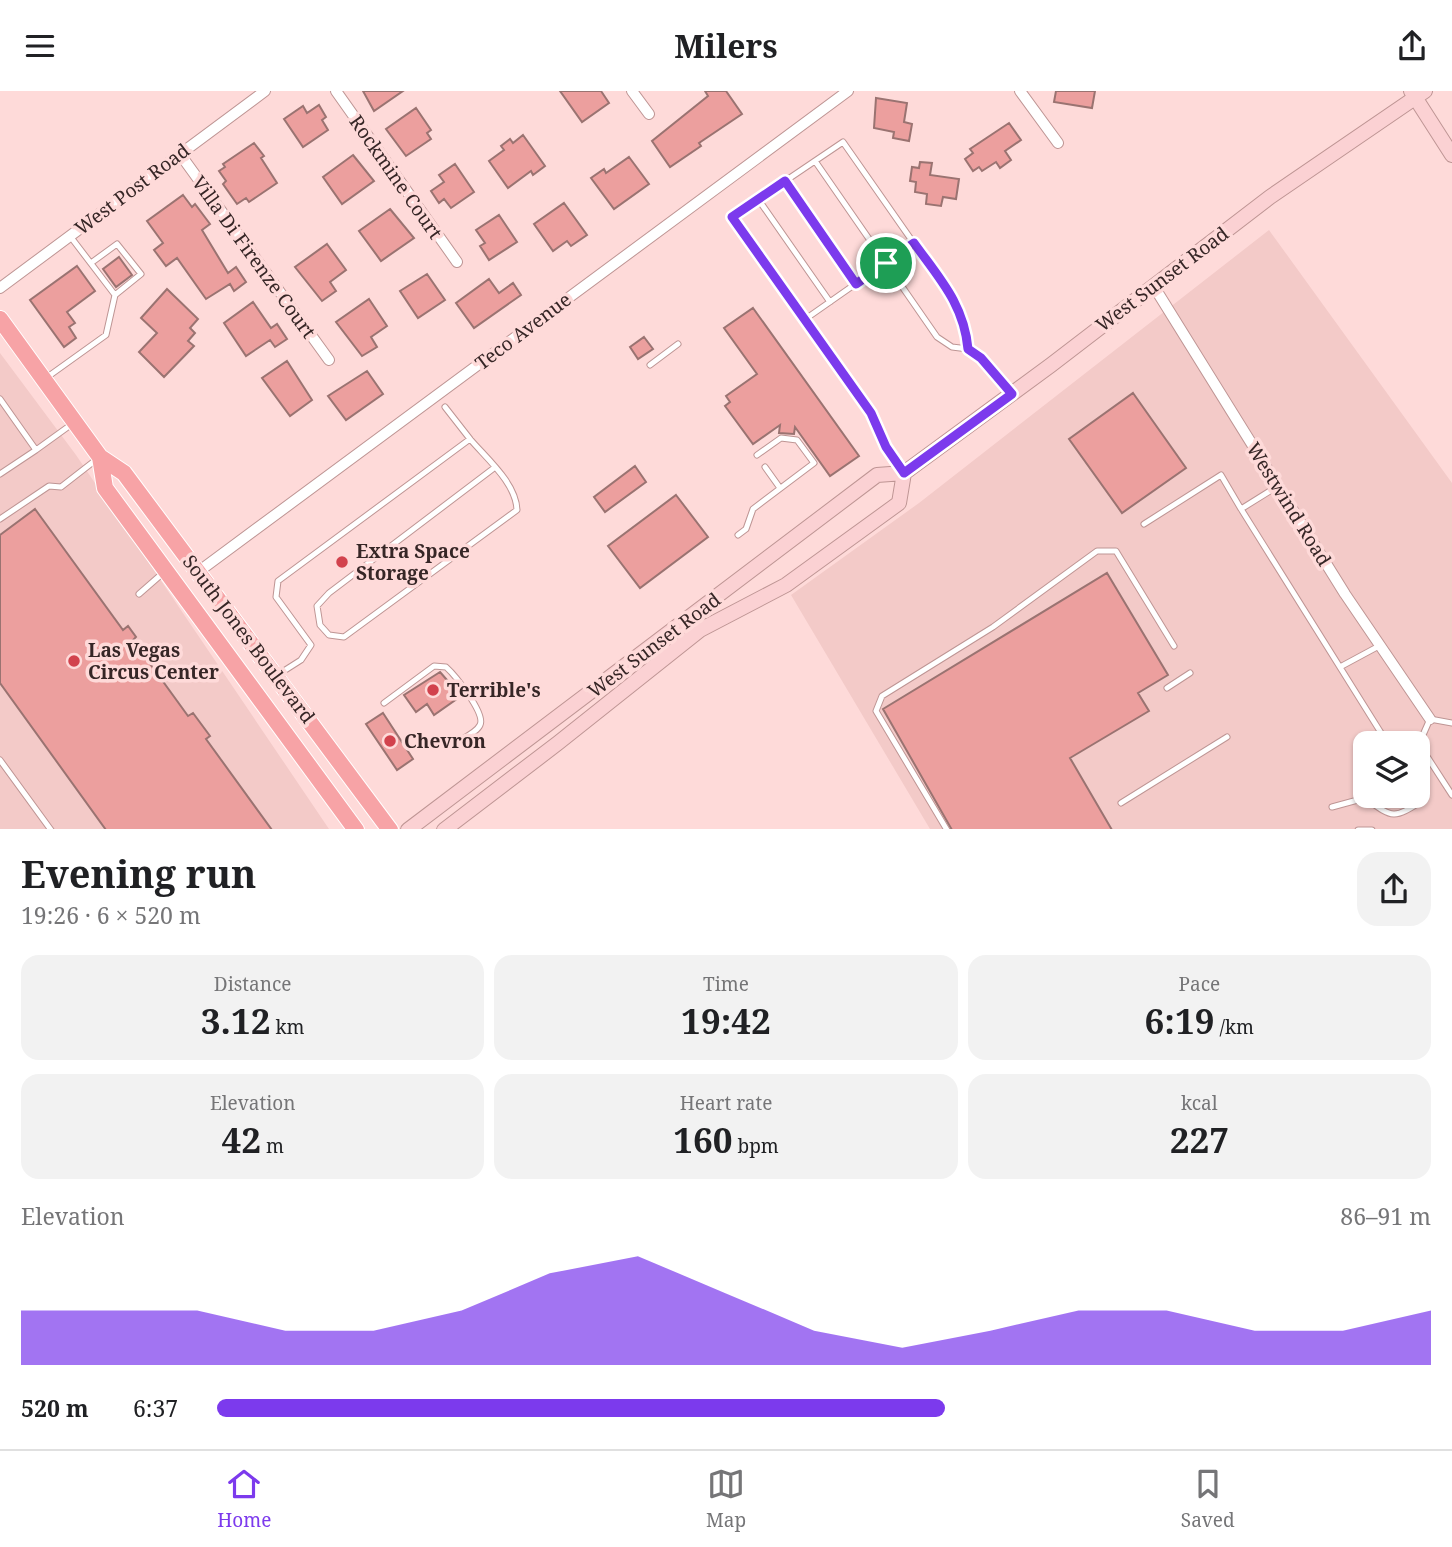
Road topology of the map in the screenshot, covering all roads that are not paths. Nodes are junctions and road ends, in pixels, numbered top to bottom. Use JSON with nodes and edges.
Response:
{"nodes":[{"id":1,"x":265,"y":91,"type":"edge"},
{"id":2,"x":336,"y":91,"type":"edge"},
{"id":3,"x":632,"y":91,"type":"edge"},
{"id":4,"x":848,"y":91,"type":"edge"},
{"id":5,"x":1020,"y":91,"type":"edge"},
{"id":6,"x":1417,"y":93,"type":"edge"},
{"id":7,"x":649,"y":114,"type":"dead end"},
{"id":8,"x":1058,"y":143,"type":"dead end"},
{"id":9,"x":180,"y":154,"type":"junction"},
{"id":10,"x":1452,"y":155,"type":"edge"},
{"id":11,"x":815,"y":161,"type":"junction"},
{"id":12,"x":785,"y":181,"type":"junction"},
{"id":13,"x":758,"y":199,"type":"junction"},
{"id":14,"x":70,"y":236,"type":"junction"},
{"id":15,"x":914,"y":243,"type":"junction"},
{"id":16,"x":457,"y":262,"type":"dead end"},
{"id":17,"x":886,"y":263,"type":"junction"},
{"id":18,"x":91,"y":264,"type":"junction"},
{"id":19,"x":856,"y":284,"type":"junction"},
{"id":20,"x":1153,"y":285,"type":"junction"},
{"id":21,"x":0,"y":288,"type":"edge"},
{"id":22,"x":115,"y":295,"type":"junction"},
{"id":23,"x":830,"y":302,"type":"junction"},
{"id":24,"x":0,"y":319,"type":"edge"},
{"id":25,"x":804,"y":320,"type":"junction"},
{"id":26,"x":678,"y":344,"type":"dead end"},
{"id":27,"x":968,"y":349,"type":"junction"},
{"id":28,"x":329,"y":360,"type":"dead end"},
{"id":29,"x":650,"y":365,"type":"dead end"},
{"id":30,"x":44,"y":380,"type":"junction"},
{"id":31,"x":1012,"y":394,"type":"junction"},
{"id":32,"x":0,"y":399,"type":"edge"},
{"id":33,"x":445,"y":407,"type":"dead end"},
{"id":34,"x":74,"y":422,"type":"junction"},
{"id":35,"x":470,"y":439,"type":"junction"},
{"id":36,"x":36,"y":450,"type":"junction"},
{"id":37,"x":757,"y":455,"type":"dead end"},
{"id":38,"x":100,"y":457,"type":"junction"},
{"id":39,"x":765,"y":467,"type":"dead end"},
{"id":40,"x":495,"y":468,"type":"junction"},
{"id":41,"x":904,"y":473,"type":"junction"},
{"id":42,"x":0,"y":474,"type":"edge"},
{"id":43,"x":1278,"y":486,"type":"junction"},
{"id":44,"x":780,"y":488,"type":"junction"},
{"id":45,"x":1241,"y":509,"type":"junction"},
{"id":46,"x":0,"y":519,"type":"edge"},
{"id":47,"x":1144,"y":524,"type":"dead end"},
{"id":48,"x":737,"y":535,"type":"dead end"},
{"id":49,"x":166,"y":571,"type":"junction"},
{"id":50,"x":198,"y":572,"type":"junction"},
{"id":51,"x":139,"y":594,"type":"dead end"},
{"id":52,"x":1174,"y":646,"type":"dead end"},
{"id":53,"x":1379,"y":646,"type":"junction"},
{"id":54,"x":1340,"y":667,"type":"junction"},
{"id":55,"x":1190,"y":673,"type":"dead end"},
{"id":56,"x":276,"y":675,"type":"junction"},
{"id":57,"x":1167,"y":688,"type":"dead end"},
{"id":58,"x":384,"y":703,"type":"dead end"},
{"id":59,"x":1430,"y":719,"type":"junction"},
{"id":60,"x":1452,"y":723,"type":"edge"},
{"id":61,"x":1380,"y":731,"type":"edge"},
{"id":62,"x":1227,"y":737,"type":"dead end"},
{"id":63,"x":457,"y":742,"type":"dead end"},
{"id":64,"x":0,"y":760,"type":"edge"},
{"id":65,"x":1452,"y":795,"type":"edge"},
{"id":66,"x":1353,"y":801,"type":"edge"},
{"id":67,"x":1121,"y":803,"type":"dead end"},
{"id":68,"x":1332,"y":807,"type":"dead end"},
{"id":69,"x":1380,"y":808,"type":"edge"},
{"id":70,"x":1411,"y":808,"type":"edge"},
{"id":71,"x":51,"y":829,"type":"edge"},
{"id":72,"x":356,"y":829,"type":"edge"},
{"id":73,"x":390,"y":829,"type":"edge"},
{"id":74,"x":408,"y":829,"type":"edge"},
{"id":75,"x":444,"y":829,"type":"edge"},
{"id":76,"x":947,"y":829,"type":"edge"},
{"id":77,"x":1358,"y":829,"type":"edge"},
{"id":78,"x":1372,"y":829,"type":"edge"}],
"edges":[{"from":1,"to":9,"type":"street","name":"West Post Road"},
{"from":2,"to":16,"type":"street","name":"Rockmine Court"},
{"from":3,"to":7,"type":"street"},
{"from":4,"to":50,"type":"street","name":"Teco Avenue"},
{"from":5,"to":8,"type":"street"},
{"from":6,"to":10,"type":"main road"},
{"from":6,"to":20,"type":"main road","name":"West Sunset Road"},
{"from":9,"to":14,"type":"street","name":"West Post Road"},
{"from":9,"to":28,"type":"street","name":"Villa Di Firenze Court"},
{"from":11,"to":12,"type":"lane"},
{"from":11,"to":15,"type":"lane"},
{"from":11,"to":17,"type":"lane"},
{"from":12,"to":13,"type":"lane"},
{"from":12,"to":19,"type":"lane"},
{"from":13,"to":23,"type":"lane"},
{"from":13,"to":25,"type":"lane"},
{"from":14,"to":18,"type":"lane"},
{"from":14,"to":21,"type":"street","name":"West Post Road"},
{"from":15,"to":17,"type":"lane"},
{"from":15,"to":27,"type":"lane"},
{"from":17,"to":19,"type":"lane"},
{"from":17,"to":27,"type":"lane"},
{"from":18,"to":22,"type":"lane"},
{"from":18,"to":22,"type":"lane"},
{"from":19,"to":23,"type":"lane"},
{"from":20,"to":31,"type":"main road","name":"West Sunset Road"},
{"from":20,"to":43,"type":"street","name":"Westwind Road"},
{"from":22,"to":30,"type":"lane"},
{"from":23,"to":25,"type":"lane"},
{"from":24,"to":30,"type":"main road","name":"South Jones Boulevard"},
{"from":25,"to":41,"type":"lane"},
{"from":26,"to":29,"type":"lane"},
{"from":27,"to":31,"type":"lane"},
{"from":30,"to":34,"type":"main road","name":"South Jones Boulevard"},
{"from":31,"to":41,"type":"main road","name":"West Sunset Road"},
{"from":32,"to":36,"type":"lane"},
{"from":33,"to":35,"type":"lane"},
{"from":34,"to":36,"type":"lane"},
{"from":34,"to":38,"type":"main road","name":"South Jones Boulevard"},
{"from":35,"to":40,"type":"lane"},
{"from":35,"to":56,"type":"lane"},
{"from":36,"to":42,"type":"lane"},
{"from":37,"to":44,"type":"lane"},
{"from":38,"to":46,"type":"lane"},
{"from":38,"to":49,"type":"main road","name":"South Jones Boulevard"},
{"from":38,"to":50,"type":"main road","name":"South Jones Boulevard"},
{"from":39,"to":44,"type":"lane"},
{"from":40,"to":40,"type":"lane"},
{"from":41,"to":74,"type":"main road","name":"West Sunset Road"},
{"from":41,"to":75,"type":"main road","name":"West Sunset Road"},
{"from":43,"to":45,"type":"lane"},
{"from":43,"to":53,"type":"street","name":"Westwind Road"},
{"from":44,"to":48,"type":"lane"},
{"from":45,"to":47,"type":"lane"},
{"from":45,"to":54,"type":"lane"},
{"from":49,"to":51,"type":"lane"},
{"from":49,"to":72,"type":"main road","name":"South Jones Boulevard"},
{"from":50,"to":56,"type":"main road","name":"South Jones Boulevard"},
{"from":52,"to":76,"type":"lane"},
{"from":53,"to":54,"type":"lane"},
{"from":53,"to":59,"type":"street","name":"Westwind Road"},
{"from":54,"to":61,"type":"lane"},
{"from":55,"to":57,"type":"lane"},
{"from":56,"to":73,"type":"main road","name":"South Jones Boulevard"},
{"from":58,"to":63,"type":"lane"},
{"from":59,"to":60,"type":"lane"},
{"from":59,"to":65,"type":"lane"},
{"from":62,"to":67,"type":"lane"},
{"from":64,"to":71,"type":"lane"},
{"from":66,"to":68,"type":"lane"},
{"from":69,"to":70,"type":"lane"},
{"from":77,"to":78,"type":"lane"}]}
